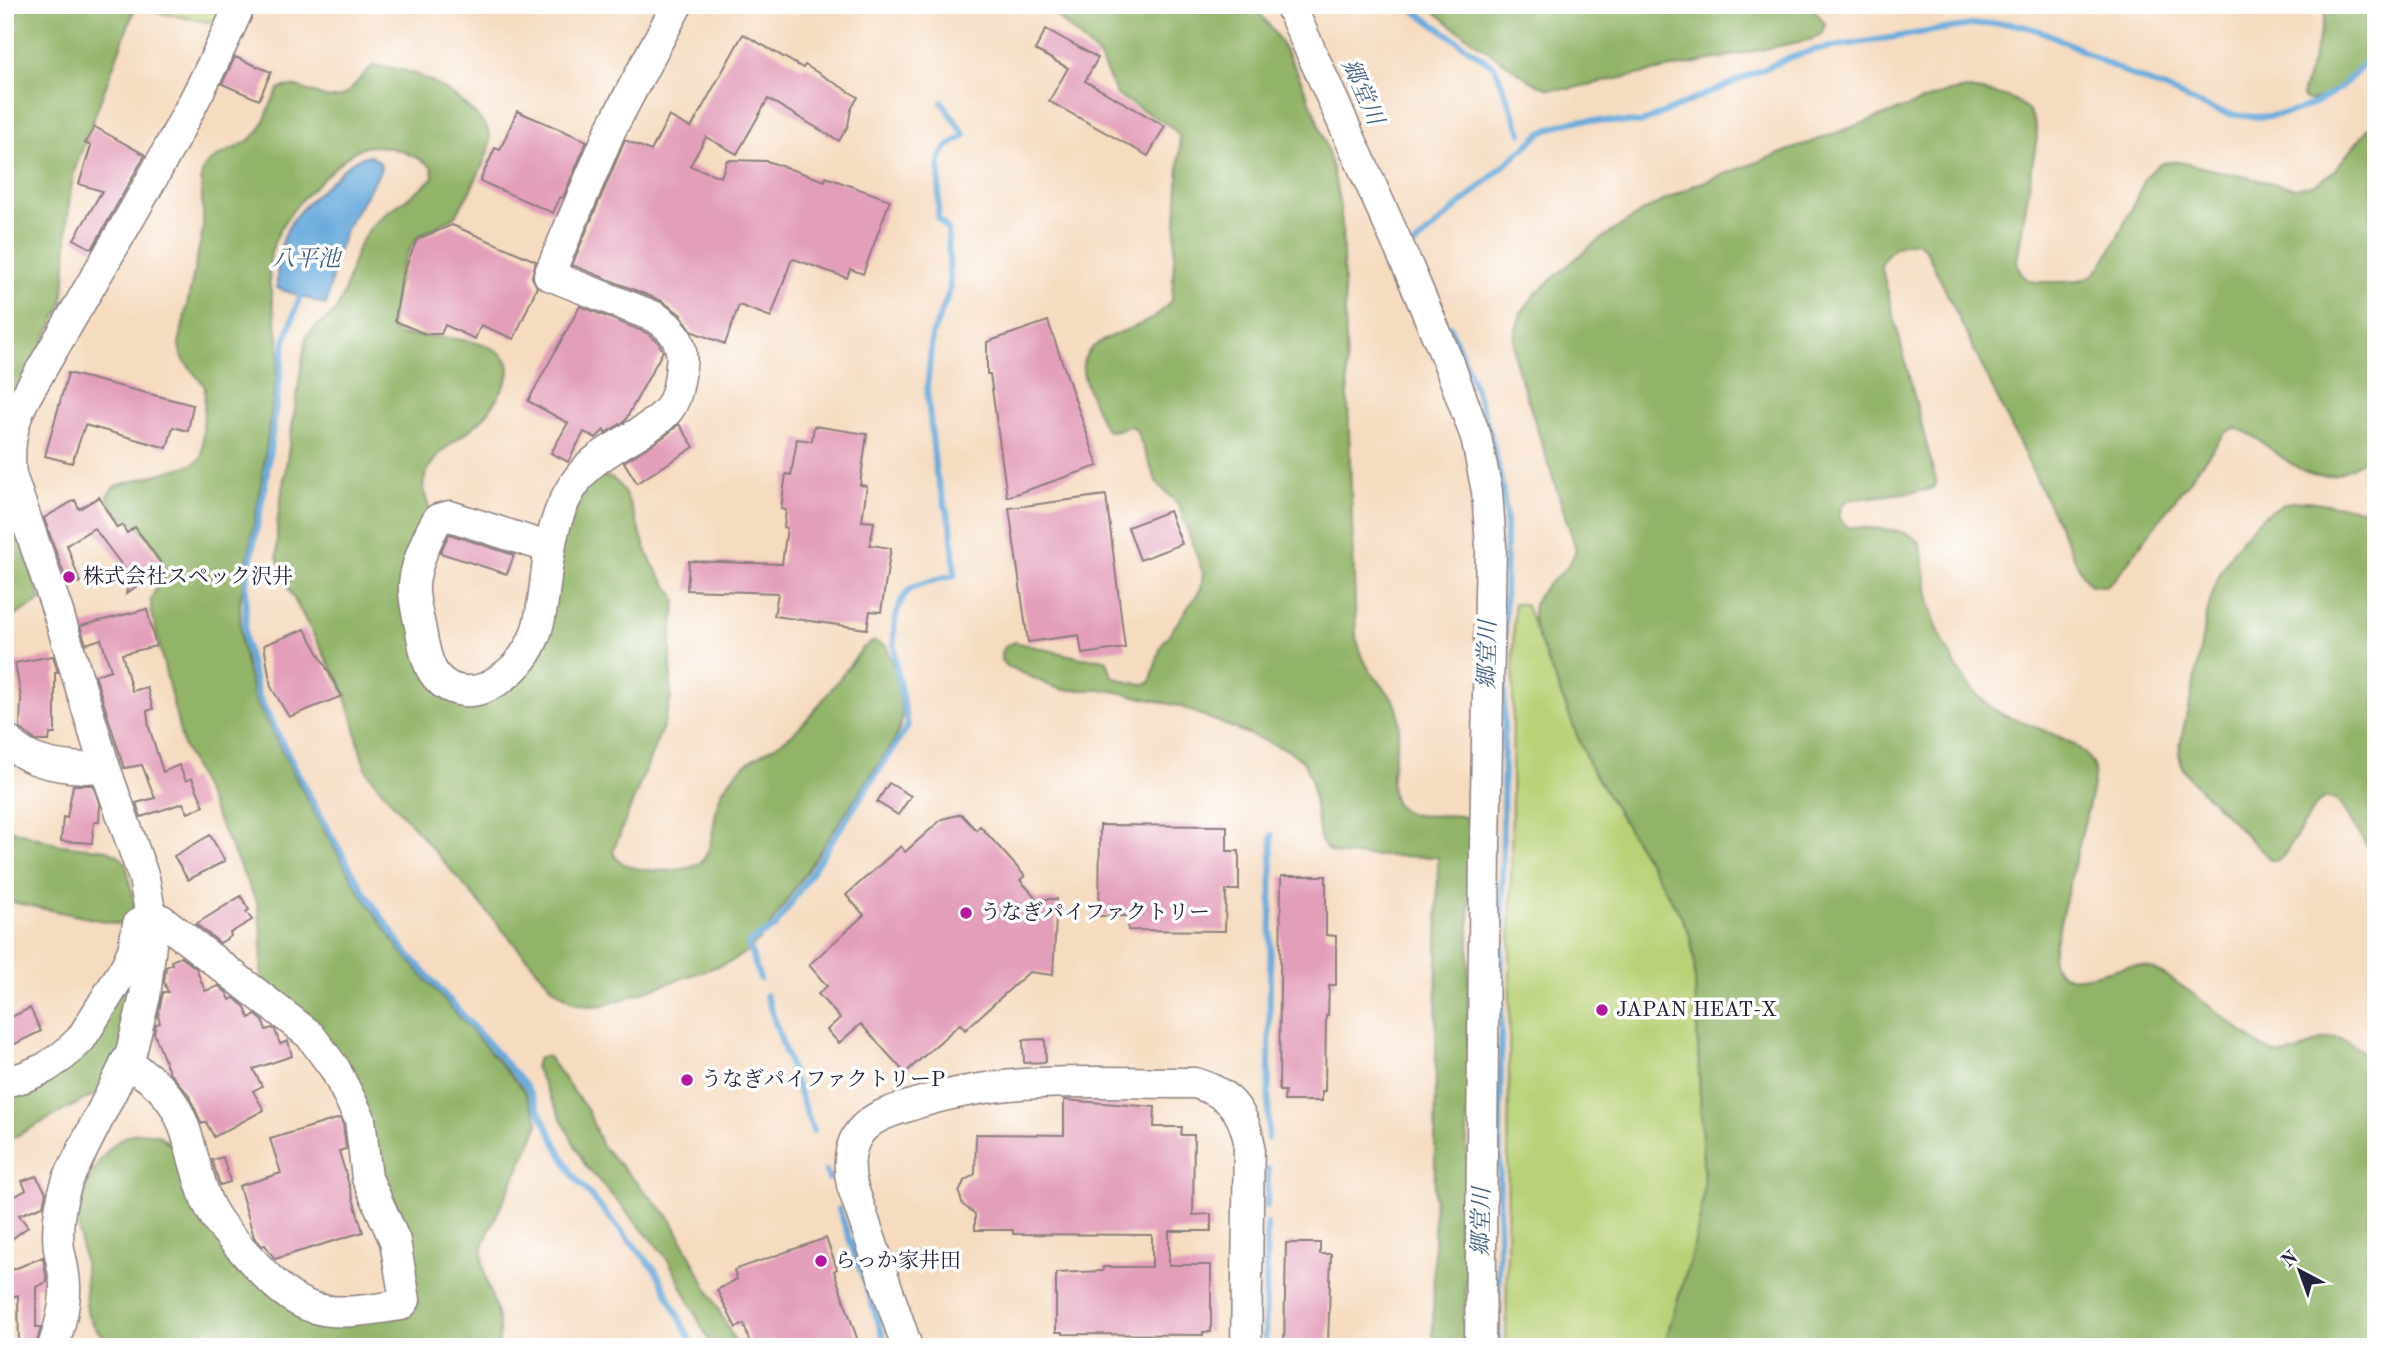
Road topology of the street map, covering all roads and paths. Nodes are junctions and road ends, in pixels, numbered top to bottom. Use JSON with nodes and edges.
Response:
{"nodes":[{"id":1,"x":240,"y":5,"type":"edge"},
{"id":2,"x":677,"y":5,"type":"edge"},
{"id":3,"x":1290,"y":5,"type":"edge"},
{"id":4,"x":550,"y":548,"type":"junction"},
{"id":5,"x":5,"y":738,"type":"edge"},
{"id":6,"x":104,"y":765,"type":"junction"},
{"id":7,"x":152,"y":919,"type":"junction"},
{"id":8,"x":125,"y":1063,"type":"junction"},
{"id":9,"x":5,"y":1082,"type":"edge"},
{"id":10,"x":53,"y":1347,"type":"edge"},
{"id":11,"x":907,"y":1347,"type":"edge"},
{"id":12,"x":1247,"y":1347,"type":"edge"},
{"id":13,"x":1480,"y":1347,"type":"edge"}],
"edges":[{"from":1,"to":6,"type":"street"},
{"from":2,"to":4,"type":"street"},
{"from":3,"to":13,"type":"street"},
{"from":4,"to":4,"type":"street"},
{"from":5,"to":6,"type":"street"},
{"from":6,"to":7,"type":"street"},
{"from":7,"to":8,"type":"street"},
{"from":7,"to":8,"type":"street"},
{"from":7,"to":9,"type":"street"},
{"from":8,"to":10,"type":"street"},
{"from":11,"to":12,"type":"street"}]}
